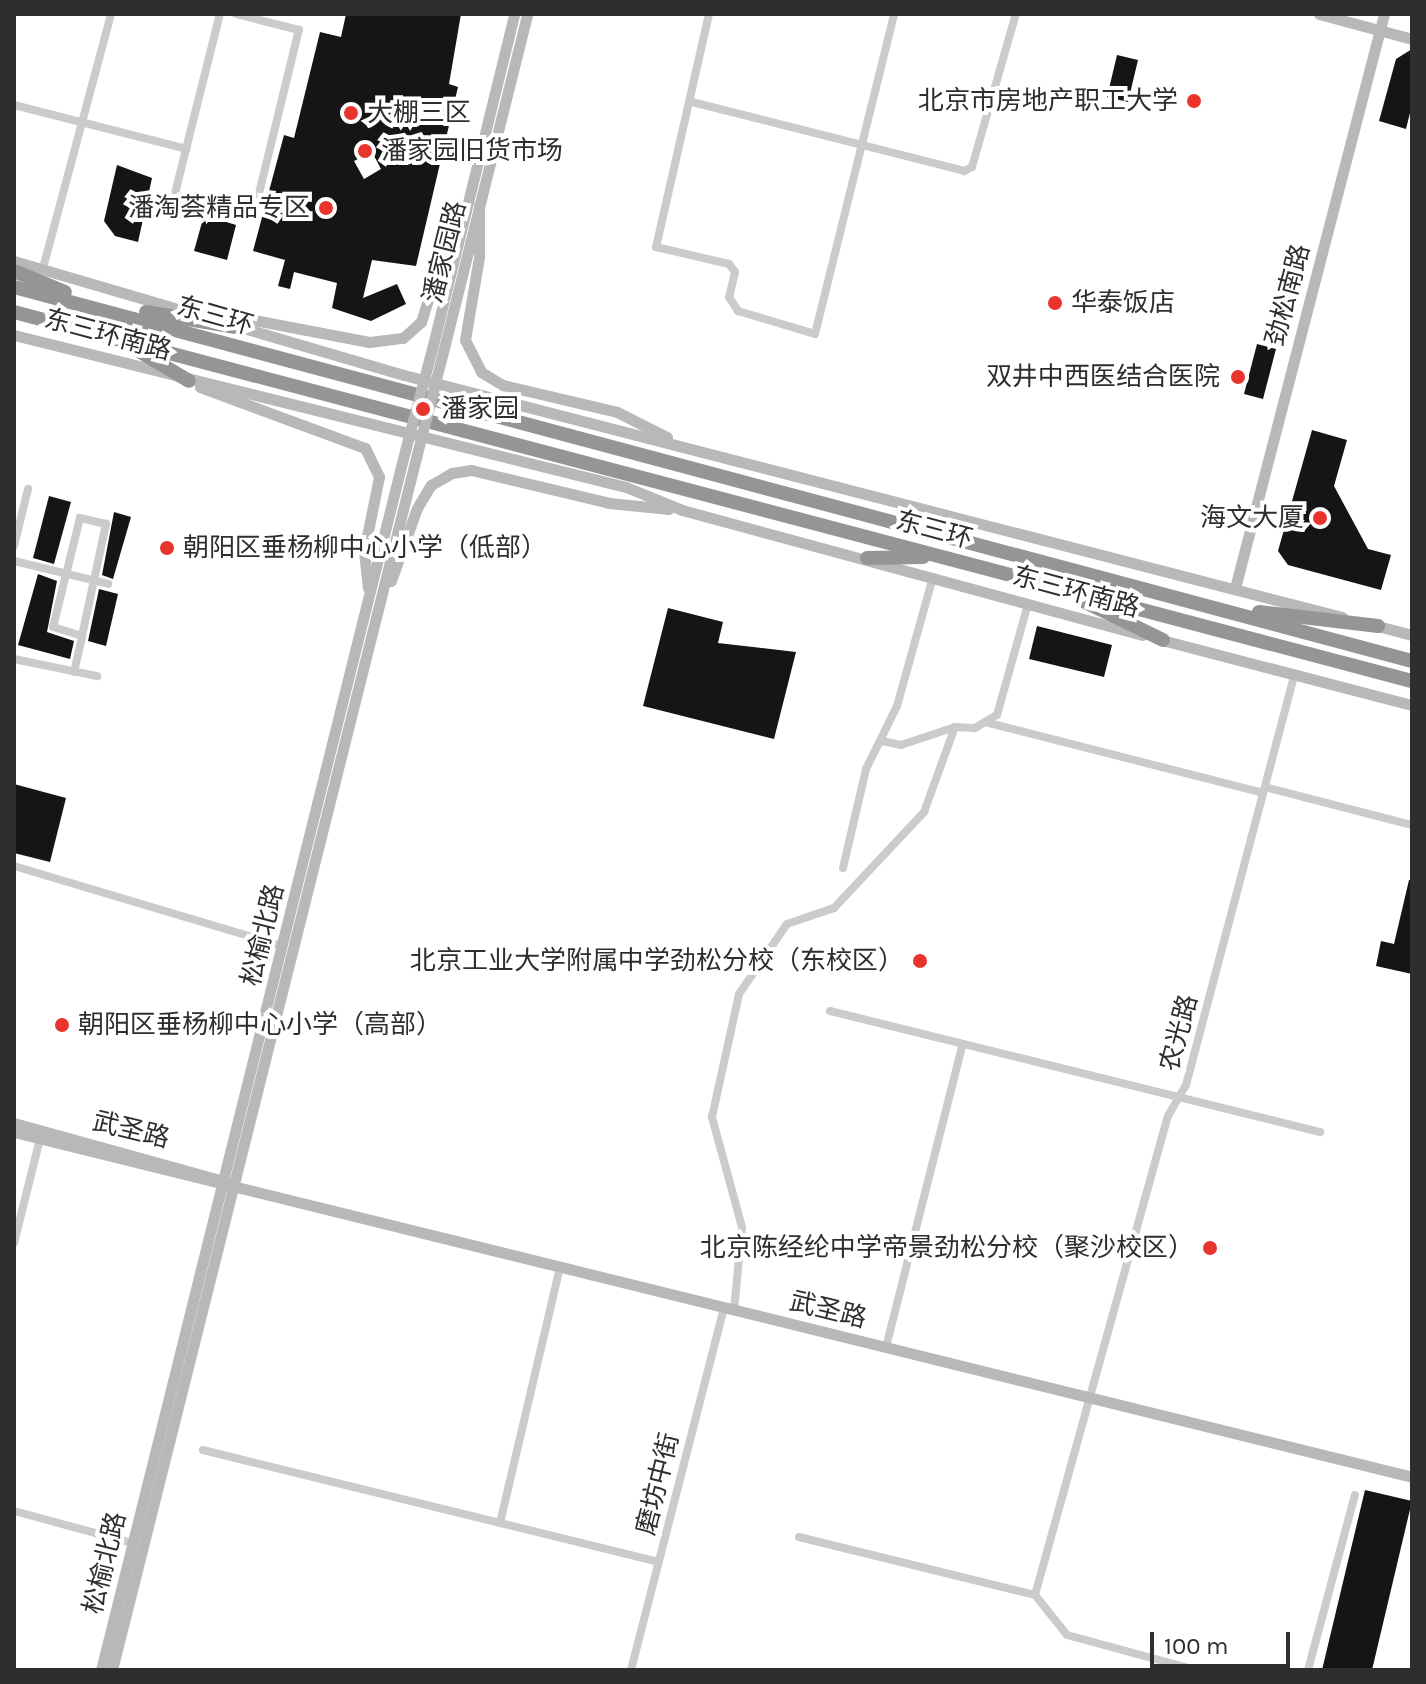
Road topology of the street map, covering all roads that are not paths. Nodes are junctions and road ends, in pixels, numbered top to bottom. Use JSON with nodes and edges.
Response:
{"nodes":[{"id":1,"x":111,"y":14,"type":"edge"},
{"id":2,"x":220,"y":14,"type":"edge"},
{"id":3,"x":236,"y":14,"type":"edge"},
{"id":4,"x":514,"y":14,"type":"edge"},
{"id":5,"x":527,"y":14,"type":"edge"},
{"id":6,"x":709,"y":14,"type":"edge"},
{"id":7,"x":894,"y":14,"type":"edge"},
{"id":8,"x":1016,"y":14,"type":"edge"},
{"id":9,"x":1319,"y":14,"type":"edge"},
{"id":10,"x":1384,"y":14,"type":"edge"},
{"id":11,"x":1380,"y":30,"type":"junction"},
{"id":12,"x":1412,"y":39,"type":"edge"},
{"id":13,"x":692,"y":102,"type":"junction"},
{"id":14,"x":14,"y":105,"type":"edge"},
{"id":15,"x":82,"y":122,"type":"junction"},
{"id":16,"x":860,"y":144,"type":"junction"},
{"id":17,"x":186,"y":149,"type":"junction"},
{"id":18,"x":479,"y":205,"type":"junction"},
{"id":19,"x":466,"y":211,"type":"junction"},
{"id":20,"x":14,"y":261,"type":"edge"},
{"id":21,"x":43,"y":268,"type":"junction"},
{"id":22,"x":14,"y":271,"type":"edge"},
{"id":23,"x":14,"y":287,"type":"edge"},
{"id":24,"x":86,"y":304,"type":"junction"},
{"id":25,"x":14,"y":312,"type":"edge"},
{"id":26,"x":202,"y":312,"type":"junction"},
{"id":27,"x":118,"y":313,"type":"junction"},
{"id":28,"x":14,"y":319,"type":"edge"},
{"id":29,"x":55,"y":323,"type":"junction"},
{"id":30,"x":236,"y":327,"type":"junction"},
{"id":31,"x":14,"y":335,"type":"edge"},
{"id":32,"x":114,"y":337,"type":"junction"},
{"id":33,"x":438,"y":351,"type":"junction"},
{"id":34,"x":189,"y":381,"type":"junction"},
{"id":35,"x":686,"y":446,"type":"junction"},
{"id":36,"x":28,"y":489,"type":"dead end"},
{"id":37,"x":682,"y":510,"type":"junction"},
{"id":38,"x":14,"y":546,"type":"edge"},
{"id":39,"x":939,"y":556,"type":"junction"},
{"id":40,"x":867,"y":558,"type":"junction"},
{"id":41,"x":14,"y":561,"type":"edge"},
{"id":42,"x":66,"y":574,"type":"junction"},
{"id":43,"x":933,"y":577,"type":"junction"},
{"id":44,"x":94,"y":580,"type":"junction"},
{"id":45,"x":108,"y":584,"type":"dead end"},
{"id":46,"x":1054,"y":586,"type":"junction"},
{"id":47,"x":1235,"y":588,"type":"junction"},
{"id":48,"x":375,"y":597,"type":"junction"},
{"id":49,"x":1028,"y":604,"type":"junction"},
{"id":50,"x":1208,"y":606,"type":"junction"},
{"id":51,"x":1378,"y":626,"type":"junction"},
{"id":52,"x":1412,"y":635,"type":"edge"},
{"id":53,"x":82,"y":636,"type":"junction"},
{"id":54,"x":1163,"y":640,"type":"junction"},
{"id":55,"x":14,"y":659,"type":"edge"},
{"id":56,"x":1412,"y":661,"type":"edge"},
{"id":57,"x":74,"y":672,"type":"junction"},
{"id":58,"x":1294,"y":675,"type":"junction"},
{"id":59,"x":97,"y":676,"type":"dead end"},
{"id":60,"x":1412,"y":681,"type":"edge"},
{"id":61,"x":1412,"y":705,"type":"edge"},
{"id":62,"x":985,"y":722,"type":"junction"},
{"id":63,"x":955,"y":727,"type":"junction"},
{"id":64,"x":882,"y":741,"type":"junction"},
{"id":65,"x":1264,"y":790,"type":"junction"},
{"id":66,"x":1412,"y":825,"type":"edge"},
{"id":67,"x":14,"y":866,"type":"edge"},
{"id":68,"x":843,"y":868,"type":"dead end"},
{"id":69,"x":283,"y":946,"type":"junction"},
{"id":70,"x":830,"y":1011,"type":"dead end"},
{"id":71,"x":962,"y":1046,"type":"junction"},
{"id":72,"x":1177,"y":1101,"type":"junction"},
{"id":73,"x":14,"y":1123,"type":"edge"},
{"id":74,"x":14,"y":1132,"type":"edge"},
{"id":75,"x":1320,"y":1132,"type":"dead end"},
{"id":76,"x":40,"y":1139,"type":"junction"},
{"id":77,"x":228,"y":1183,"type":"junction"},
{"id":78,"x":14,"y":1243,"type":"edge"},
{"id":79,"x":560,"y":1267,"type":"junction"},
{"id":80,"x":729,"y":1308,"type":"junction"},
{"id":81,"x":886,"y":1347,"type":"junction"},
{"id":82,"x":1093,"y":1398,"type":"junction"},
{"id":83,"x":203,"y":1450,"type":"dead end"},
{"id":84,"x":1412,"y":1477,"type":"edge"},
{"id":85,"x":1355,"y":1495,"type":"dead end"},
{"id":86,"x":14,"y":1511,"type":"edge"},
{"id":87,"x":500,"y":1523,"type":"junction"},
{"id":88,"x":799,"y":1537,"type":"dead end"},
{"id":89,"x":133,"y":1543,"type":"junction"},
{"id":90,"x":658,"y":1562,"type":"junction"},
{"id":91,"x":1035,"y":1595,"type":"junction"},
{"id":92,"x":101,"y":1670,"type":"edge"},
{"id":93,"x":112,"y":1670,"type":"edge"},
{"id":94,"x":631,"y":1670,"type":"edge"},
{"id":95,"x":1196,"y":1670,"type":"edge"},
{"id":96,"x":1308,"y":1670,"type":"edge"}],
"edges":[{"from":1,"to":15,"type":"street"},
{"from":2,"to":17,"type":"street"},
{"from":3,"to":17,"type":"street"},
{"from":4,"to":19,"type":"street","name":"潘家园路"},
{"from":5,"to":18,"type":"street","name":"潘家园路"},
{"from":6,"to":13,"type":"street"},
{"from":7,"to":16,"type":"street"},
{"from":8,"to":16,"type":"street"},
{"from":9,"to":11,"type":"street"},
{"from":10,"to":11,"type":"street","name":"劲松南路"},
{"from":11,"to":12,"type":"street"},
{"from":11,"to":47,"type":"street","name":"劲松南路"},
{"from":13,"to":16,"type":"street"},
{"from":13,"to":16,"type":"street"},
{"from":14,"to":15,"type":"street"},
{"from":15,"to":17,"type":"street"},
{"from":15,"to":21,"type":"street"},
{"from":18,"to":33,"type":"street","name":"潘家园路"},
{"from":18,"to":35,"type":"street"},
{"from":19,"to":26,"type":"street"},
{"from":19,"to":33,"type":"street","name":"潘家园路"},
{"from":20,"to":21,"type":"street","name":"东三环南路"},
{"from":21,"to":26,"type":"street","name":"东三环南路"},
{"from":22,"to":24,"type":"highway"},
{"from":23,"to":24,"type":"highway","name":"东三环"},
{"from":24,"to":27,"type":"highway","name":"东三环"},
{"from":25,"to":29,"type":"highway","name":"东三环"},
{"from":26,"to":30,"type":"street","name":"东三环南路"},
{"from":27,"to":30,"type":"highway"},
{"from":27,"to":50,"type":"highway","name":"东三环"},
{"from":28,"to":29,"type":"highway"},
{"from":29,"to":32,"type":"highway","name":"东三环"},
{"from":30,"to":35,"type":"street","name":"东三环南路"},
{"from":31,"to":34,"type":"street","name":"东三环南路"},
{"from":32,"to":34,"type":"highway"},
{"from":32,"to":39,"type":"highway","name":"东三环"},
{"from":33,"to":48,"type":"street","name":"松榆北路","bridge":true},
{"from":34,"to":37,"type":"street"},
{"from":34,"to":48,"type":"street"},
{"from":35,"to":47,"type":"street","name":"东三环南路"},
{"from":36,"to":38,"type":"street"},
{"from":37,"to":40,"type":"street","name":"东三环南路"},
{"from":37,"to":48,"type":"street"},
{"from":39,"to":40,"type":"highway"},
{"from":39,"to":46,"type":"highway","name":"东三环"},
{"from":40,"to":43,"type":"street","name":"东三环南路"},
{"from":41,"to":42,"type":"street"},
{"from":42,"to":44,"type":"street"},
{"from":42,"to":44,"type":"street"},
{"from":42,"to":53,"type":"street"},
{"from":43,"to":49,"type":"street","name":"东三环南路"},
{"from":43,"to":64,"type":"street"},
{"from":44,"to":45,"type":"street"},
{"from":44,"to":53,"type":"street"},
{"from":46,"to":54,"type":"highway"},
{"from":46,"to":60,"type":"highway","name":"东三环"},
{"from":47,"to":51,"type":"street","name":"东三环南路"},
{"from":48,"to":69,"type":"street","name":"松榆北路"},
{"from":48,"to":77,"type":"street","name":"松榆北路"},
{"from":49,"to":54,"type":"street","name":"东三环南路"},
{"from":49,"to":62,"type":"street"},
{"from":50,"to":51,"type":"highway"},
{"from":50,"to":56,"type":"highway","name":"东三环"},
{"from":51,"to":52,"type":"street","name":"东三环南路"},
{"from":53,"to":57,"type":"street"},
{"from":54,"to":58,"type":"street","name":"东三环南路"},
{"from":55,"to":57,"type":"street"},
{"from":57,"to":59,"type":"street"},
{"from":58,"to":61,"type":"street","name":"东三环南路"},
{"from":58,"to":65,"type":"street","name":"农光路"},
{"from":62,"to":63,"type":"street"},
{"from":62,"to":65,"type":"street"},
{"from":63,"to":64,"type":"street"},
{"from":63,"to":80,"type":"street","name":"磨坊中街"},
{"from":64,"to":68,"type":"street"},
{"from":65,"to":66,"type":"street"},
{"from":65,"to":72,"type":"street","name":"农光路"},
{"from":67,"to":69,"type":"street"},
{"from":69,"to":77,"type":"street","name":"松榆北路"},
{"from":70,"to":71,"type":"street"},
{"from":71,"to":72,"type":"street"},
{"from":71,"to":81,"type":"street"},
{"from":72,"to":75,"type":"street"},
{"from":72,"to":82,"type":"street","name":"农光路"},
{"from":73,"to":77,"type":"street","name":"武圣路"},
{"from":74,"to":76,"type":"street","name":"武圣路"},
{"from":76,"to":77,"type":"street","name":"武圣路"},
{"from":76,"to":78,"type":"street"},
{"from":77,"to":79,"type":"street","name":"武圣路"},
{"from":77,"to":89,"type":"street","name":"松榆北路"},
{"from":77,"to":93,"type":"street","name":"松榆北路"},
{"from":79,"to":80,"type":"street","name":"武圣路"},
{"from":79,"to":87,"type":"street"},
{"from":80,"to":81,"type":"street","name":"武圣路"},
{"from":80,"to":90,"type":"street","name":"磨坊中街"},
{"from":81,"to":82,"type":"street","name":"武圣路"},
{"from":82,"to":84,"type":"street","name":"武圣路"},
{"from":82,"to":91,"type":"street","name":"农光路"},
{"from":83,"to":87,"type":"street"},
{"from":85,"to":96,"type":"street"},
{"from":86,"to":89,"type":"street"},
{"from":87,"to":90,"type":"street"},
{"from":88,"to":91,"type":"street"},
{"from":89,"to":92,"type":"street","name":"松榆北路"},
{"from":90,"to":94,"type":"street","name":"磨坊中街"},
{"from":91,"to":95,"type":"street"}]}
